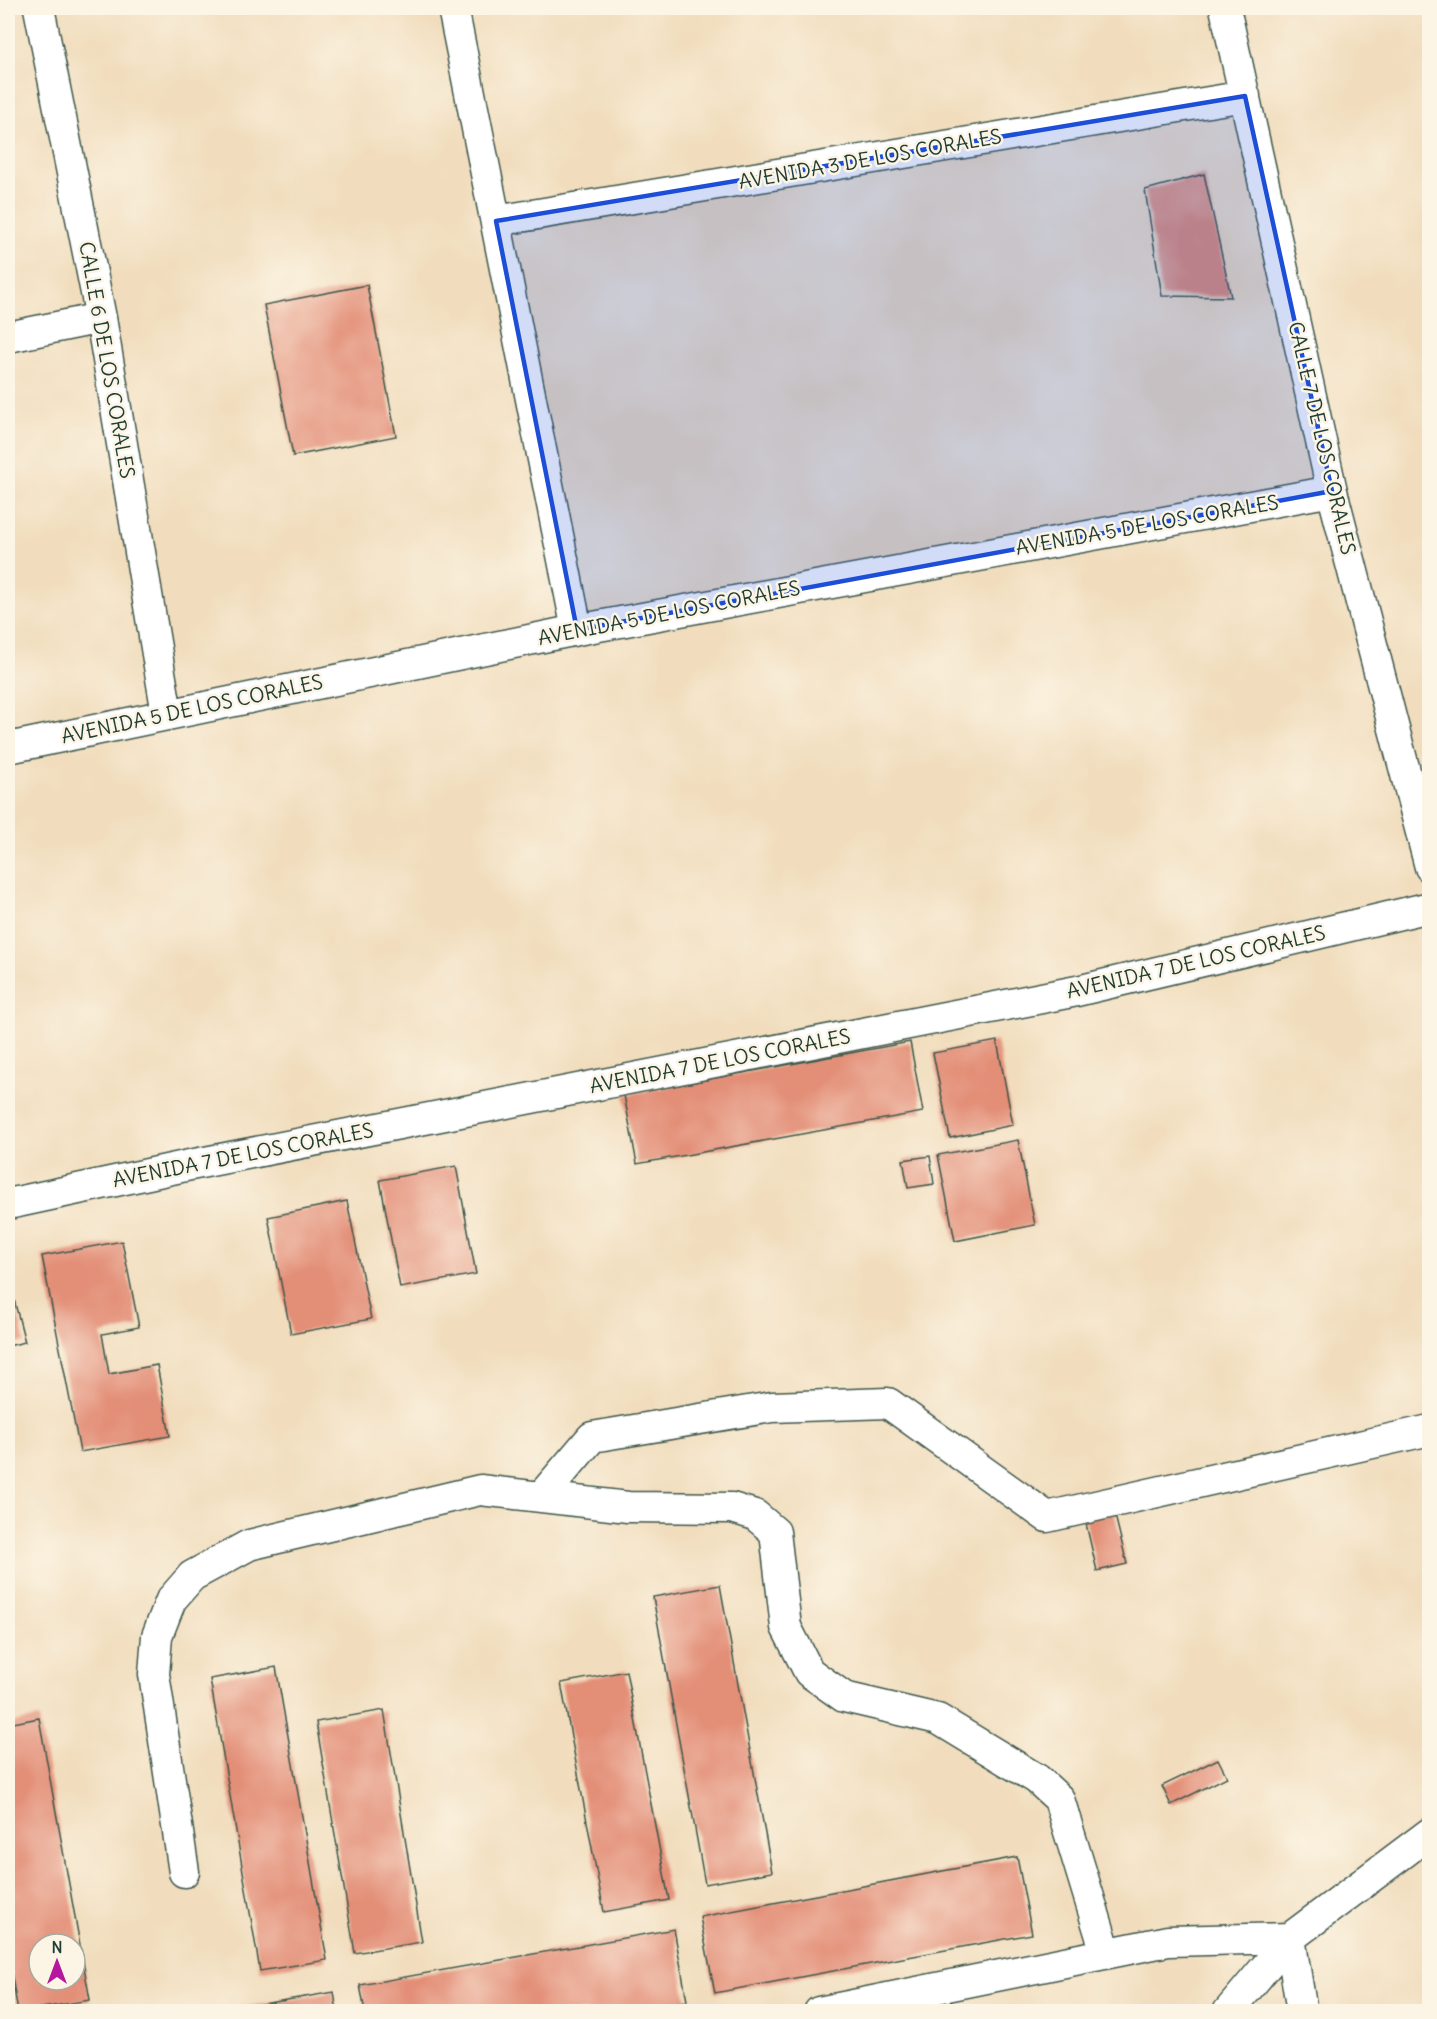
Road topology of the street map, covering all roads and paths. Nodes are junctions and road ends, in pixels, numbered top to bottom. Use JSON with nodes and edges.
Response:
{"nodes":[{"id":1,"x":39,"y":8,"type":"edge"},
{"id":2,"x":453,"y":8,"type":"edge"},
{"id":3,"x":1225,"y":8,"type":"edge"},
{"id":4,"x":1245,"y":96,"type":"junction"},
{"id":5,"x":496,"y":222,"type":"junction"},
{"id":6,"x":101,"y":318,"type":"junction"},
{"id":7,"x":8,"y":337,"type":"edge"},
{"id":8,"x":1332,"y":490,"type":"junction"},
{"id":9,"x":577,"y":630,"type":"junction"},
{"id":10,"x":167,"y":714,"type":"junction"},
{"id":11,"x":8,"y":748,"type":"edge"},
{"id":12,"x":1430,"y":867,"type":"edge"},
{"id":13,"x":1430,"y":907,"type":"edge"},
{"id":14,"x":8,"y":1204,"type":"edge"},
{"id":15,"x":1430,"y":1430,"type":"edge"},
{"id":16,"x":541,"y":1497,"type":"junction"},
{"id":17,"x":1430,"y":1833,"type":"edge"},
{"id":18,"x":184,"y":1872,"type":"dead end"},
{"id":19,"x":1290,"y":1938,"type":"junction"},
{"id":20,"x":1106,"y":1953,"type":"junction"},
{"id":21,"x":819,"y":2012,"type":"edge"},
{"id":22,"x":1228,"y":2012,"type":"edge"},
{"id":23,"x":1302,"y":2012,"type":"edge"}],
"edges":[{"from":1,"to":6,"type":"street","name":"CALLE 6 DE LOS CORALES"},
{"from":2,"to":5,"type":"street"},
{"from":3,"to":4,"type":"street","name":"CALLE 7 DE LOS CORALES"},
{"from":4,"to":5,"type":"street","name":"AVENIDA 3 DE LOS CORALES"},
{"from":4,"to":8,"type":"street","name":"CALLE 7 DE LOS CORALES"},
{"from":5,"to":9,"type":"street"},
{"from":6,"to":7,"type":"street"},
{"from":6,"to":10,"type":"street","name":"CALLE 6 DE LOS CORALES"},
{"from":8,"to":9,"type":"street","name":"AVENIDA 5 DE LOS CORALES"},
{"from":8,"to":12,"type":"street","name":"CALLE 7 DE LOS CORALES"},
{"from":9,"to":10,"type":"street","name":"AVENIDA 5 DE LOS CORALES"},
{"from":10,"to":11,"type":"street","name":"AVENIDA 5 DE LOS CORALES"},
{"from":13,"to":14,"type":"street","name":"AVENIDA 7 DE LOS CORALES"},
{"from":15,"to":16,"type":"street"},
{"from":16,"to":18,"type":"street"},
{"from":16,"to":20,"type":"street"},
{"from":17,"to":19,"type":"street"},
{"from":19,"to":20,"type":"street"},
{"from":19,"to":22,"type":"street"},
{"from":19,"to":23,"type":"street"},
{"from":20,"to":21,"type":"street"}]}
